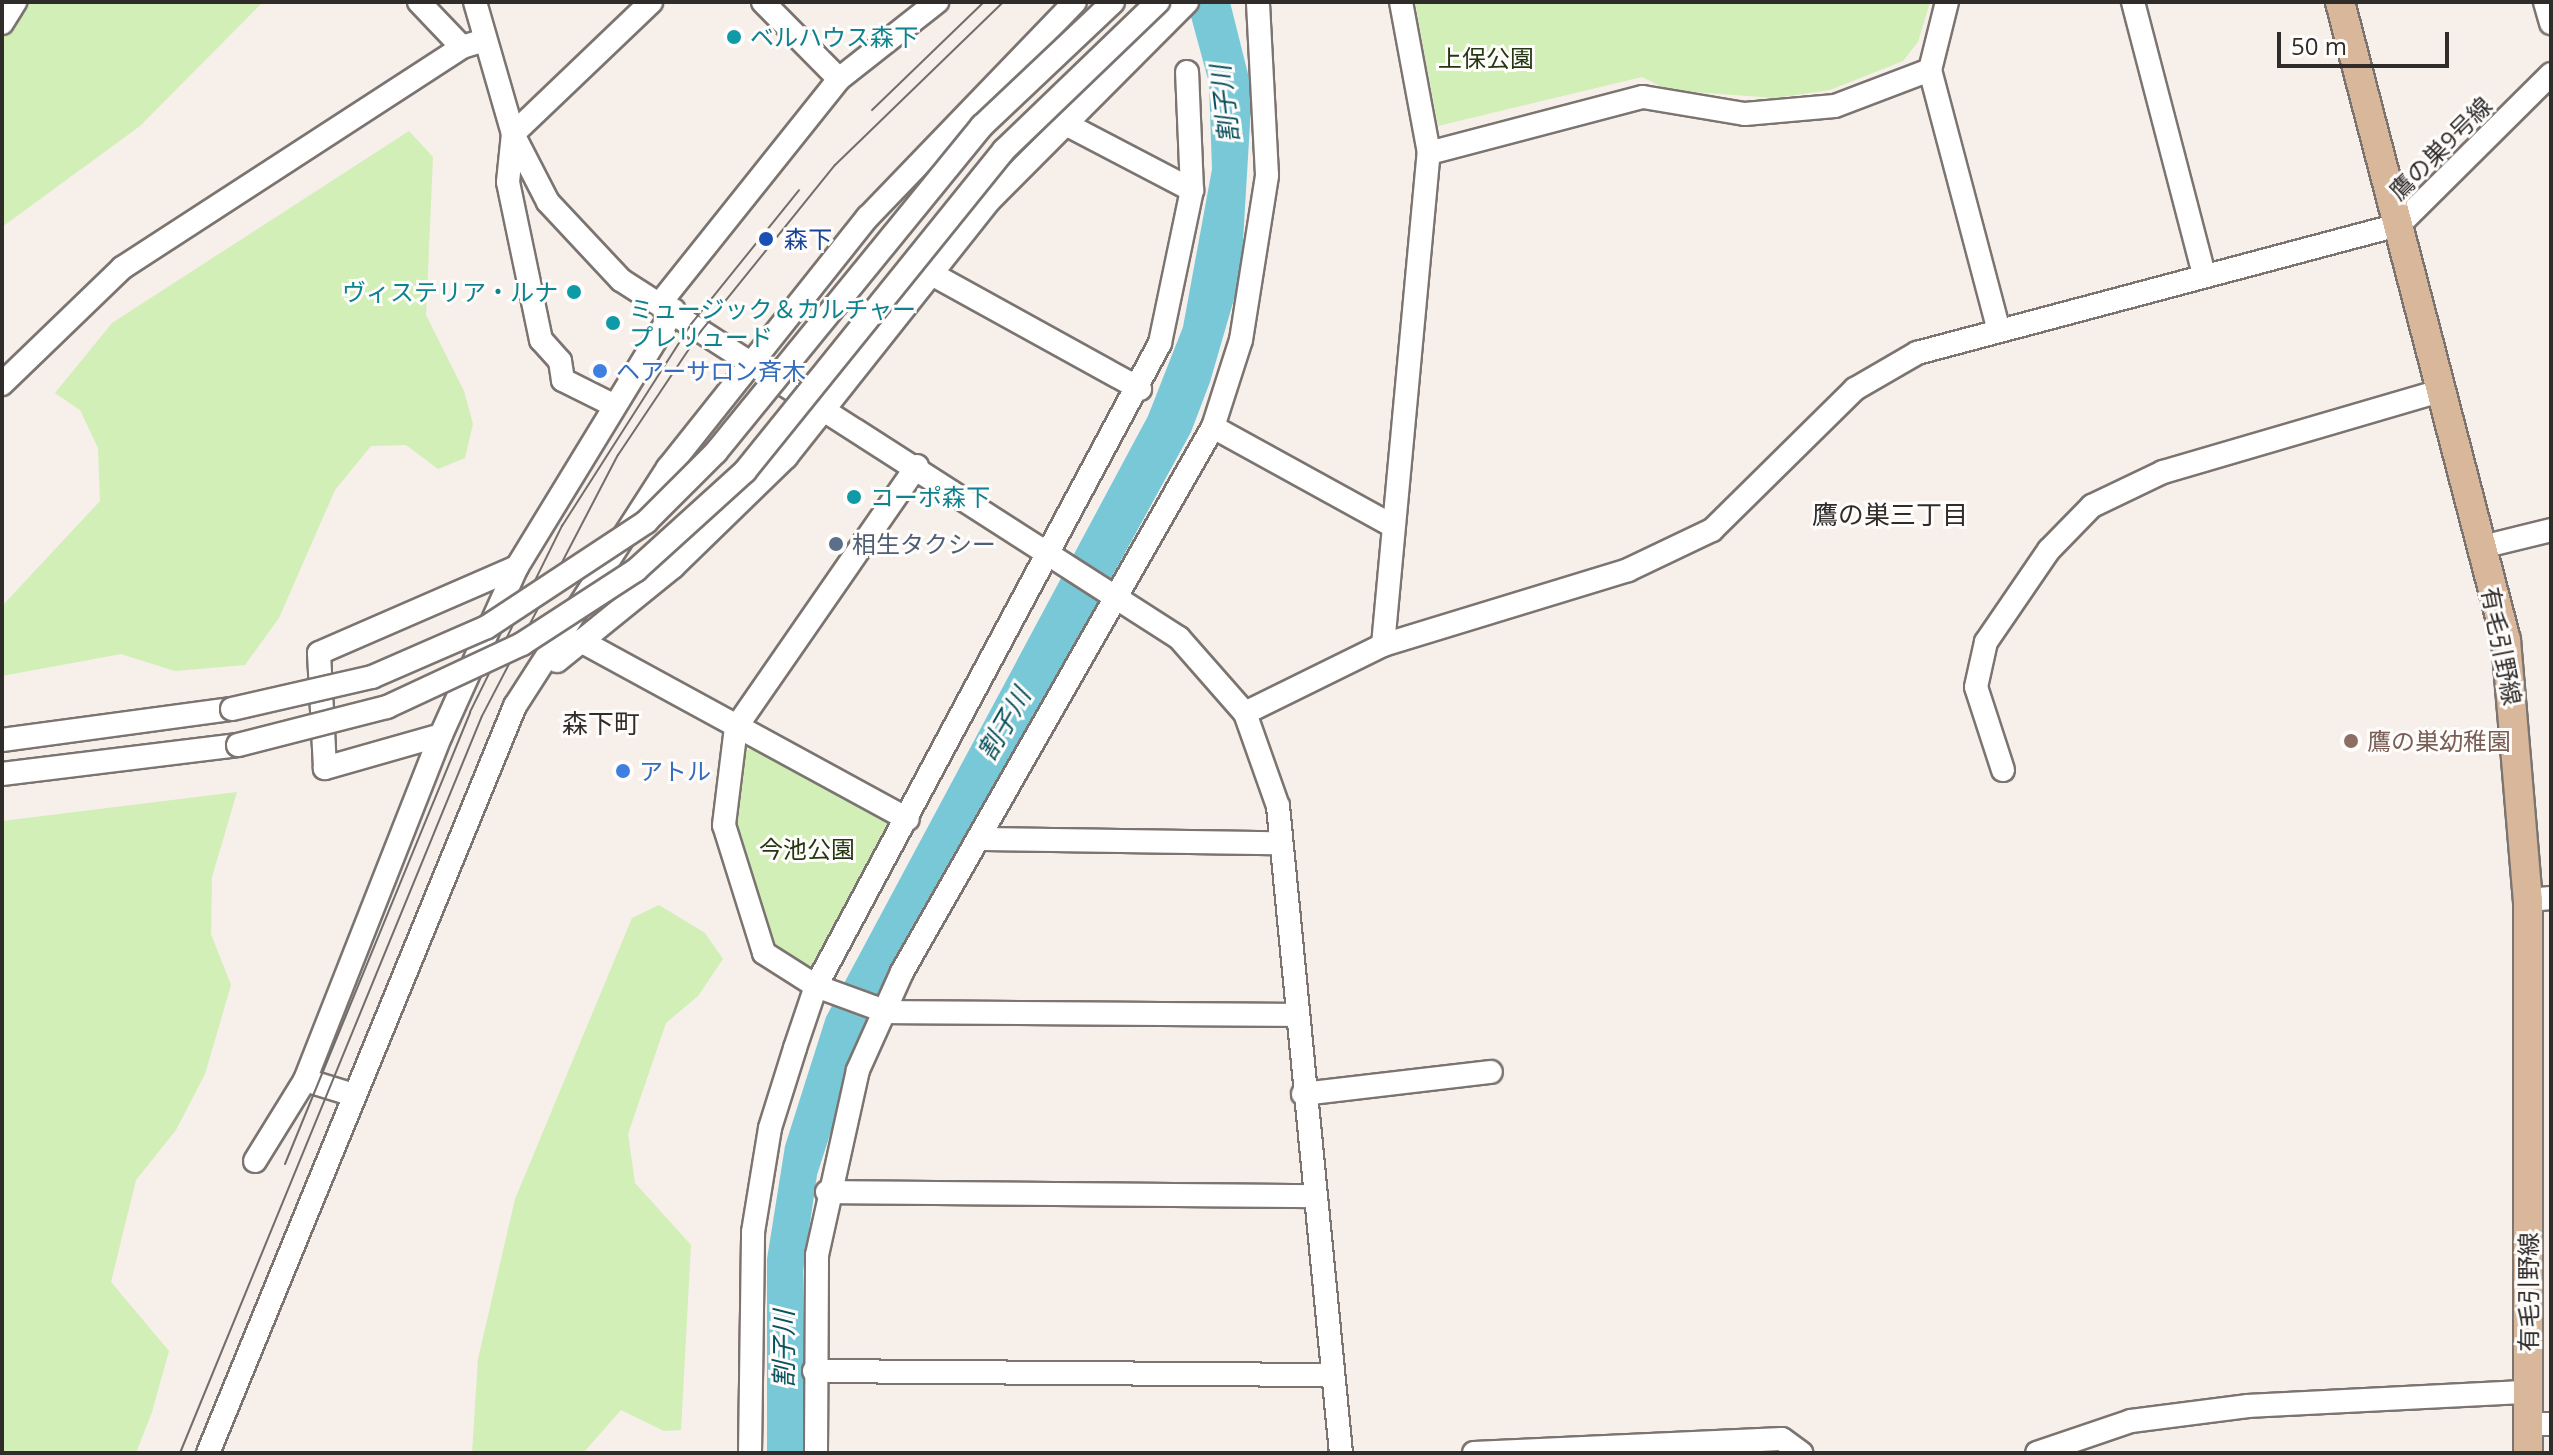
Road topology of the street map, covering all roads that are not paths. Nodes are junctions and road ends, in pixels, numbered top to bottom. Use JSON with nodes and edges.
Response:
{"nodes":[{"id":1,"x":15,"y":2,"type":"edge"},
{"id":2,"x":419,"y":2,"type":"edge"},
{"id":3,"x":475,"y":2,"type":"edge"},
{"id":4,"x":651,"y":2,"type":"edge"},
{"id":5,"x":763,"y":2,"type":"edge"},
{"id":6,"x":937,"y":2,"type":"edge"},
{"id":7,"x":1075,"y":2,"type":"edge"},
{"id":8,"x":1113,"y":2,"type":"edge"},
{"id":9,"x":1258,"y":2,"type":"edge"},
{"id":10,"x":1401,"y":2,"type":"edge"},
{"id":11,"x":1947,"y":2,"type":"edge"},
{"id":12,"x":2133,"y":2,"type":"edge"},
{"id":13,"x":2340,"y":2,"type":"edge"},
{"id":14,"x":2545,"y":2,"type":"edge"},
{"id":15,"x":1174,"y":4,"type":"edge"},
{"id":16,"x":2,"y":23,"type":"edge"},
{"id":17,"x":2551,"y":23,"type":"edge"},
{"id":18,"x":485,"y":40,"type":"junction"},
{"id":19,"x":462,"y":47,"type":"junction"},
{"id":20,"x":1930,"y":70,"type":"junction"},
{"id":21,"x":1187,"y":72,"type":"dead end"},
{"id":22,"x":2551,"y":74,"type":"edge"},
{"id":23,"x":839,"y":79,"type":"junction"},
{"id":24,"x":1062,"y":122,"type":"junction"},
{"id":25,"x":513,"y":134,"type":"junction"},
{"id":26,"x":1429,"y":153,"type":"junction"},
{"id":27,"x":1192,"y":190,"type":"junction"},
{"id":28,"x":2399,"y":225,"type":"junction"},
{"id":29,"x":930,"y":273,"type":"junction"},
{"id":30,"x":2204,"y":274,"type":"junction"},
{"id":31,"x":667,"y":306,"type":"junction"},
{"id":32,"x":1998,"y":327,"type":"junction"},
{"id":33,"x":754,"y":365,"type":"junction"},
{"id":34,"x":2,"y":384,"type":"edge"},
{"id":35,"x":1140,"y":389,"type":"junction"},
{"id":36,"x":2440,"y":391,"type":"junction"},
{"id":37,"x":611,"y":404,"type":"junction"},
{"id":38,"x":826,"y":409,"type":"junction"},
{"id":39,"x":1213,"y":427,"type":"junction"},
{"id":40,"x":917,"y":466,"type":"junction"},
{"id":41,"x":1393,"y":526,"type":"junction"},
{"id":42,"x":2551,"y":530,"type":"edge"},
{"id":43,"x":2482,"y":547,"type":"junction"},
{"id":44,"x":1057,"y":560,"type":"junction"},
{"id":45,"x":517,"y":567,"type":"junction"},
{"id":46,"x":1113,"y":598,"type":"junction"},
{"id":47,"x":581,"y":641,"type":"junction"},
{"id":48,"x":1383,"y":645,"type":"junction"},
{"id":49,"x":515,"y":706,"type":"junction"},
{"id":50,"x":1245,"y":713,"type":"junction"},
{"id":51,"x":736,"y":727,"type":"junction"},
{"id":52,"x":441,"y":735,"type":"junction"},
{"id":53,"x":2,"y":740,"type":"edge"},
{"id":54,"x":2003,"y":770,"type":"dead end"},
{"id":55,"x":2,"y":774,"type":"edge"},
{"id":56,"x":908,"y":819,"type":"junction"},
{"id":57,"x":978,"y":839,"type":"junction"},
{"id":58,"x":1281,"y":843,"type":"junction"},
{"id":59,"x":2540,"y":899,"type":"edge"},
{"id":60,"x":820,"y":987,"type":"junction"},
{"id":61,"x":883,"y":1011,"type":"junction"},
{"id":62,"x":1294,"y":1015,"type":"junction"},
{"id":63,"x":1491,"y":1072,"type":"dead end"},
{"id":64,"x":305,"y":1080,"type":"junction"},
{"id":65,"x":1303,"y":1094,"type":"junction"},
{"id":66,"x":354,"y":1095,"type":"junction"},
{"id":67,"x":255,"y":1161,"type":"dead end"},
{"id":68,"x":827,"y":1192,"type":"junction"},
{"id":69,"x":1312,"y":1196,"type":"junction"},
{"id":70,"x":814,"y":1371,"type":"junction"},
{"id":71,"x":1329,"y":1375,"type":"junction"},
{"id":72,"x":2527,"y":1392,"type":"junction"},
{"id":73,"x":2540,"y":1424,"type":"edge"},
{"id":74,"x":1653,"y":1449,"type":"edge"},
{"id":75,"x":208,"y":1453,"type":"edge"},
{"id":76,"x":750,"y":1453,"type":"edge"},
{"id":77,"x":816,"y":1453,"type":"edge"},
{"id":78,"x":1341,"y":1453,"type":"edge"},
{"id":79,"x":1474,"y":1453,"type":"edge"},
{"id":80,"x":1801,"y":1453,"type":"edge"},
{"id":81,"x":2037,"y":1453,"type":"edge"},
{"id":82,"x":2528,"y":1453,"type":"edge"}],
"edges":[{"from":1,"to":16,"type":"street"},
{"from":2,"to":19,"type":"street"},
{"from":3,"to":18,"type":"street"},
{"from":4,"to":25,"type":"street"},
{"from":5,"to":23,"type":"street"},
{"from":6,"to":23,"type":"street"},
{"from":7,"to":33,"type":"street"},
{"from":8,"to":53,"type":"street","bridge":true},
{"from":9,"to":39,"type":"street"},
{"from":10,"to":26,"type":"street"},
{"from":11,"to":20,"type":"street"},
{"from":12,"to":30,"type":"street"},
{"from":13,"to":28,"type":"main road","name":"有毛引野線"},
{"from":14,"to":17,"type":"street"},
{"from":15,"to":24,"type":"street"},
{"from":15,"to":55,"type":"street","bridge":true},
{"from":18,"to":19,"type":"street"},
{"from":18,"to":25,"type":"street"},
{"from":19,"to":34,"type":"street"},
{"from":20,"to":26,"type":"street"},
{"from":20,"to":32,"type":"street"},
{"from":21,"to":27,"type":"street"},
{"from":22,"to":28,"type":"street","name":"鷹の巣9号線"},
{"from":23,"to":31,"type":"street"},
{"from":24,"to":27,"type":"street"},
{"from":24,"to":29,"type":"street"},
{"from":25,"to":31,"type":"street"},
{"from":25,"to":37,"type":"street"},
{"from":26,"to":41,"type":"street"},
{"from":27,"to":35,"type":"street"},
{"from":28,"to":30,"type":"street"},
{"from":28,"to":36,"type":"main road","name":"有毛引野線"},
{"from":29,"to":35,"type":"street"},
{"from":29,"to":38,"type":"street"},
{"from":30,"to":32,"type":"street"},
{"from":31,"to":33,"type":"street"},
{"from":31,"to":37,"type":"street"},
{"from":32,"to":48,"type":"street"},
{"from":33,"to":38,"type":"street"},
{"from":33,"to":49,"type":"street"},
{"from":35,"to":44,"type":"street"},
{"from":36,"to":43,"type":"main road","name":"有毛引野線"},
{"from":36,"to":54,"type":"street"},
{"from":37,"to":45,"type":"street"},
{"from":38,"to":40,"type":"street"},
{"from":38,"to":47,"type":"street"},
{"from":39,"to":41,"type":"street"},
{"from":39,"to":46,"type":"street"},
{"from":40,"to":44,"type":"street"},
{"from":40,"to":51,"type":"street"},
{"from":41,"to":48,"type":"street"},
{"from":42,"to":43,"type":"street"},
{"from":43,"to":59,"type":"main road","name":"有毛引野線"},
{"from":44,"to":46,"type":"street"},
{"from":44,"to":56,"type":"street"},
{"from":45,"to":52,"type":"street"},
{"from":45,"to":52,"type":"street"},
{"from":46,"to":50,"type":"street"},
{"from":46,"to":57,"type":"street"},
{"from":47,"to":49,"type":"street"},
{"from":47,"to":51,"type":"street"},
{"from":48,"to":50,"type":"street"},
{"from":49,"to":66,"type":"street"},
{"from":50,"to":58,"type":"street"},
{"from":51,"to":56,"type":"street"},
{"from":51,"to":60,"type":"street"},
{"from":52,"to":64,"type":"street"},
{"from":56,"to":60,"type":"street"},
{"from":57,"to":58,"type":"street"},
{"from":57,"to":61,"type":"street"},
{"from":58,"to":62,"type":"street"},
{"from":59,"to":72,"type":"main road","name":"有毛引野線"},
{"from":60,"to":61,"type":"street"},
{"from":60,"to":76,"type":"street"},
{"from":61,"to":62,"type":"street"},
{"from":61,"to":68,"type":"street"},
{"from":62,"to":65,"type":"street"},
{"from":63,"to":65,"type":"street"},
{"from":64,"to":66,"type":"street"},
{"from":64,"to":67,"type":"street"},
{"from":65,"to":69,"type":"street"},
{"from":66,"to":75,"type":"street"},
{"from":68,"to":69,"type":"street"},
{"from":68,"to":70,"type":"street"},
{"from":69,"to":71,"type":"street"},
{"from":70,"to":71,"type":"street"},
{"from":70,"to":77,"type":"street"},
{"from":71,"to":78,"type":"street"},
{"from":72,"to":73,"type":"main road","name":"有毛引野線"},
{"from":72,"to":81,"type":"street"},
{"from":73,"to":82,"type":"main road","name":"有毛引野線"},
{"from":74,"to":79,"type":"street"},
{"from":74,"to":80,"type":"street"}]}
